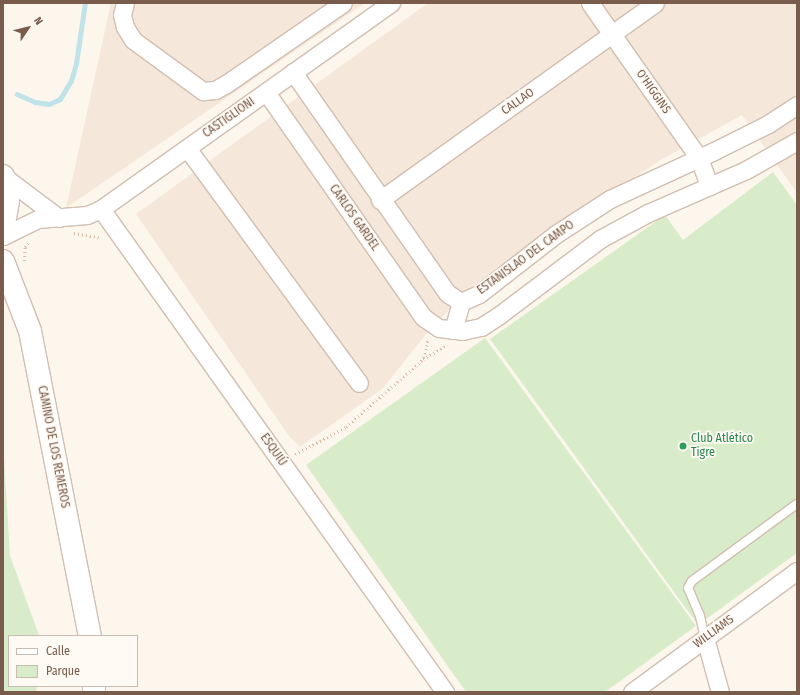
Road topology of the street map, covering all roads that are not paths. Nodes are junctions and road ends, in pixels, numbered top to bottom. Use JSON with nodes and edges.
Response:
{"nodes":[{"id":1,"x":125,"y":3,"type":"edge"},
{"id":2,"x":343,"y":3,"type":"edge"},
{"id":3,"x":391,"y":3,"type":"edge"},
{"id":4,"x":590,"y":3,"type":"edge"},
{"id":5,"x":654,"y":3,"type":"edge"},
{"id":6,"x":612,"y":34,"type":"junction"},
{"id":7,"x":293,"y":72,"type":"junction"},
{"id":8,"x":266,"y":92,"type":"junction"},
{"id":9,"x":797,"y":105,"type":"edge"},
{"id":10,"x":797,"y":141,"type":"edge"},
{"id":11,"x":187,"y":148,"type":"junction"},
{"id":12,"x":700,"y":158,"type":"junction"},
{"id":13,"x":3,"y":176,"type":"edge"},
{"id":14,"x":709,"y":186,"type":"junction"},
{"id":15,"x":380,"y":200,"type":"junction"},
{"id":16,"x":101,"y":209,"type":"junction"},
{"id":17,"x":63,"y":225,"type":"junction"},
{"id":18,"x":3,"y":230,"type":"edge"},
{"id":19,"x":3,"y":236,"type":"edge"},
{"id":20,"x":6,"y":270,"type":"edge"},
{"id":21,"x":462,"y":302,"type":"junction"},
{"id":22,"x":457,"y":330,"type":"junction"},
{"id":23,"x":359,"y":383,"type":"dead end"},
{"id":24,"x":797,"y":504,"type":"edge"},
{"id":25,"x":797,"y":572,"type":"edge"},
{"id":26,"x":90,"y":635,"type":"edge"},
{"id":27,"x":705,"y":638,"type":"junction"},
{"id":28,"x":445,"y":692,"type":"edge"},
{"id":29,"x":632,"y":692,"type":"edge"},
{"id":30,"x":720,"y":692,"type":"edge"}],
"edges":[{"from":1,"to":2,"type":"street"},
{"from":3,"to":7,"type":"street","name":"CASTIGLIONI"},
{"from":4,"to":6,"type":"street","name":"O'HIGGINS"},
{"from":5,"to":6,"type":"street","name":"CALLAO"},
{"from":6,"to":12,"type":"street","name":"O'HIGGINS"},
{"from":6,"to":15,"type":"street","name":"CALLAO"},
{"from":7,"to":8,"type":"street","name":"CASTIGLIONI"},
{"from":7,"to":15,"type":"street"},
{"from":8,"to":11,"type":"street","name":"CASTIGLIONI"},
{"from":8,"to":22,"type":"street","name":"CARLOS GARDEL"},
{"from":9,"to":12,"type":"street","name":"ESTANISLAO DEL CAMPO"},
{"from":10,"to":14,"type":"street"},
{"from":11,"to":16,"type":"street","name":"CASTIGLIONI"},
{"from":11,"to":23,"type":"street"},
{"from":12,"to":14,"type":"street","name":"O'HIGGINS"},
{"from":12,"to":21,"type":"street","name":"ESTANISLAO DEL CAMPO"},
{"from":13,"to":17,"type":"street"},
{"from":13,"to":18,"type":"main road"},
{"from":14,"to":22,"type":"street"},
{"from":15,"to":21,"type":"street"},
{"from":16,"to":17,"type":"street","name":"CASTIGLIONI"},
{"from":16,"to":28,"type":"street","name":"ESQUIÚ"},
{"from":17,"to":19,"type":"street","name":"CASTIGLIONI"},
{"from":20,"to":26,"type":"main road","name":"CAMINO DE LOS REMEROS"},
{"from":21,"to":22,"type":"street"},
{"from":24,"to":27,"type":"lane"},
{"from":25,"to":27,"type":"street","name":"WILLIAMS"},
{"from":27,"to":29,"type":"street","name":"WILLIAMS"},
{"from":27,"to":30,"type":"street"}]}
